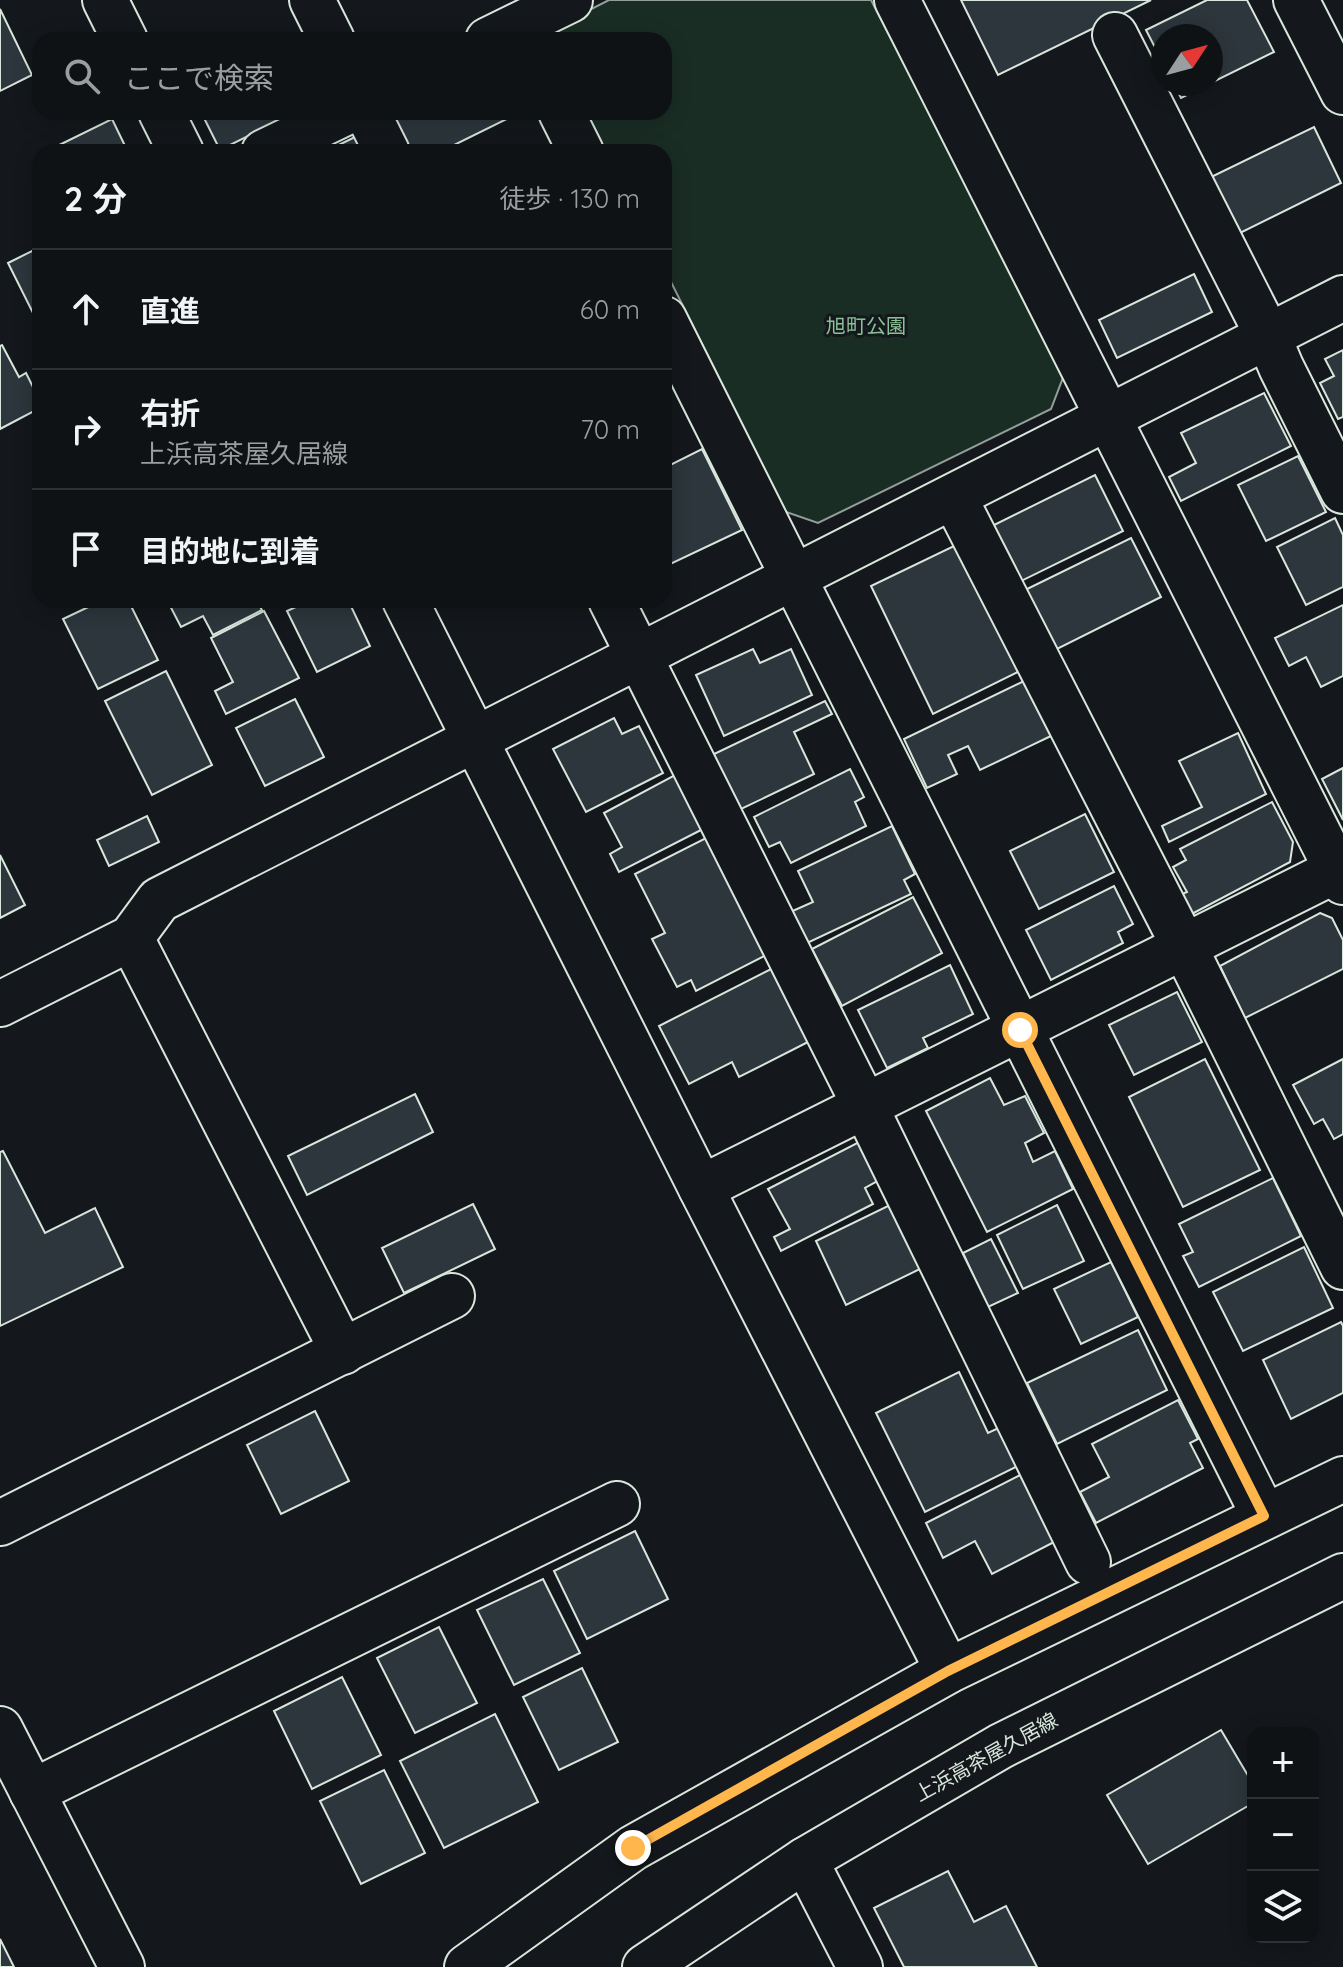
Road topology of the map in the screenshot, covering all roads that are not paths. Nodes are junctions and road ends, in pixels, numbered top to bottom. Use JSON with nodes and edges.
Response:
{"nodes":[{"id":1,"x":105,"y":0,"type":"edge"},
{"id":2,"x":312,"y":0,"type":"edge"},
{"id":3,"x":570,"y":0,"type":"edge"},
{"id":4,"x":897,"y":0,"type":"edge"},
{"id":5,"x":1296,"y":0,"type":"edge"},
{"id":6,"x":509,"y":26,"type":"edge"},
{"id":7,"x":121,"y":32,"type":"edge"},
{"id":8,"x":328,"y":32,"type":"edge"},
{"id":9,"x":1115,"y":35,"type":"dead end"},
{"id":10,"x":1343,"y":92,"type":"edge"},
{"id":11,"x":165,"y":120,"type":"edge"},
{"id":12,"x":330,"y":120,"type":"edge"},
{"id":13,"x":371,"y":120,"type":"edge"},
{"id":14,"x":565,"y":120,"type":"edge"},
{"id":15,"x":177,"y":144,"type":"edge"},
{"id":16,"x":281,"y":144,"type":"edge"},
{"id":17,"x":383,"y":144,"type":"edge"},
{"id":18,"x":577,"y":144,"type":"edge"},
{"id":19,"x":1343,"y":298,"type":"edge"},
{"id":20,"x":672,"y":335,"type":"edge"},
{"id":21,"x":1268,"y":336,"type":"junction"},
{"id":22,"x":1108,"y":417,"type":"junction"},
{"id":23,"x":1343,"y":491,"type":"edge"},
{"id":24,"x":954,"y":497,"type":"junction"},
{"id":25,"x":793,"y":577,"type":"junction"},
{"id":26,"x":409,"y":608,"type":"edge"},
{"id":27,"x":615,"y":608,"type":"edge"},
{"id":28,"x":638,"y":655,"type":"junction"},
{"id":29,"x":475,"y":740,"type":"junction"},
{"id":30,"x":1341,"y":873,"type":"edge"},
{"id":31,"x":131,"y":938,"type":"junction"},
{"id":32,"x":1184,"y":946,"type":"junction"},
{"id":33,"x":0,"y":1004,"type":"edge"},
{"id":34,"x":1020,"y":1030,"type":"junction"},
{"id":35,"x":865,"y":1106,"type":"junction"},
{"id":36,"x":701,"y":1188,"type":"junction"},
{"id":37,"x":1343,"y":1267,"type":"edge"},
{"id":38,"x":452,"y":1296,"type":"dead end"},
{"id":39,"x":343,"y":1352,"type":"junction"},
{"id":40,"x":1343,"y":1479,"type":"edge"},
{"id":41,"x":617,"y":1504,"type":"dead end"},
{"id":42,"x":1264,"y":1516,"type":"junction"},
{"id":43,"x":0,"y":1523,"type":"edge"},
{"id":44,"x":1088,"y":1562,"type":"dead end"},
{"id":45,"x":1343,"y":1576,"type":"edge"},
{"id":46,"x":948,"y":1671,"type":"junction"},
{"id":47,"x":0,"y":1729,"type":"edge"},
{"id":48,"x":32,"y":1792,"type":"junction"},
{"id":49,"x":805,"y":1860,"type":"junction"},
{"id":50,"x":122,"y":1967,"type":"edge"},
{"id":51,"x":467,"y":1967,"type":"edge"},
{"id":52,"x":645,"y":1967,"type":"edge"},
{"id":53,"x":860,"y":1967,"type":"edge"}],
"edges":[{"from":1,"to":7,"type":"street"},
{"from":2,"to":8,"type":"street"},
{"from":3,"to":6,"type":"street"},
{"from":4,"to":22,"type":"street"},
{"from":5,"to":10,"type":"street"},
{"from":9,"to":21,"type":"street"},
{"from":11,"to":15,"type":"street"},
{"from":12,"to":16,"type":"street"},
{"from":13,"to":17,"type":"street"},
{"from":14,"to":18,"type":"street"},
{"from":19,"to":21,"type":"street"},
{"from":20,"to":25,"type":"street"},
{"from":21,"to":22,"type":"street"},
{"from":21,"to":23,"type":"street"},
{"from":22,"to":24,"type":"street"},
{"from":22,"to":30,"type":"street"},
{"from":24,"to":25,"type":"street"},
{"from":24,"to":32,"type":"street"},
{"from":25,"to":28,"type":"street"},
{"from":25,"to":34,"type":"street"},
{"from":26,"to":29,"type":"street"},
{"from":27,"to":28,"type":"street"},
{"from":28,"to":29,"type":"street"},
{"from":28,"to":35,"type":"street"},
{"from":29,"to":31,"type":"street"},
{"from":29,"to":36,"type":"street"},
{"from":30,"to":32,"type":"street"},
{"from":31,"to":33,"type":"street"},
{"from":31,"to":39,"type":"street"},
{"from":32,"to":34,"type":"street"},
{"from":32,"to":37,"type":"street"},
{"from":34,"to":35,"type":"street"},
{"from":34,"to":42,"type":"street"},
{"from":35,"to":36,"type":"street"},
{"from":35,"to":44,"type":"street"},
{"from":36,"to":46,"type":"street"},
{"from":38,"to":39,"type":"street"},
{"from":39,"to":43,"type":"street"},
{"from":40,"to":42,"type":"street"},
{"from":41,"to":48,"type":"street"},
{"from":42,"to":46,"type":"street"},
{"from":45,"to":49,"type":"street","name":"上浜高茶屋久居線"},
{"from":46,"to":51,"type":"street"},
{"from":47,"to":48,"type":"street"},
{"from":48,"to":50,"type":"street"},
{"from":49,"to":52,"type":"street","name":"上浜高茶屋久居線"},
{"from":49,"to":53,"type":"street"}]}
